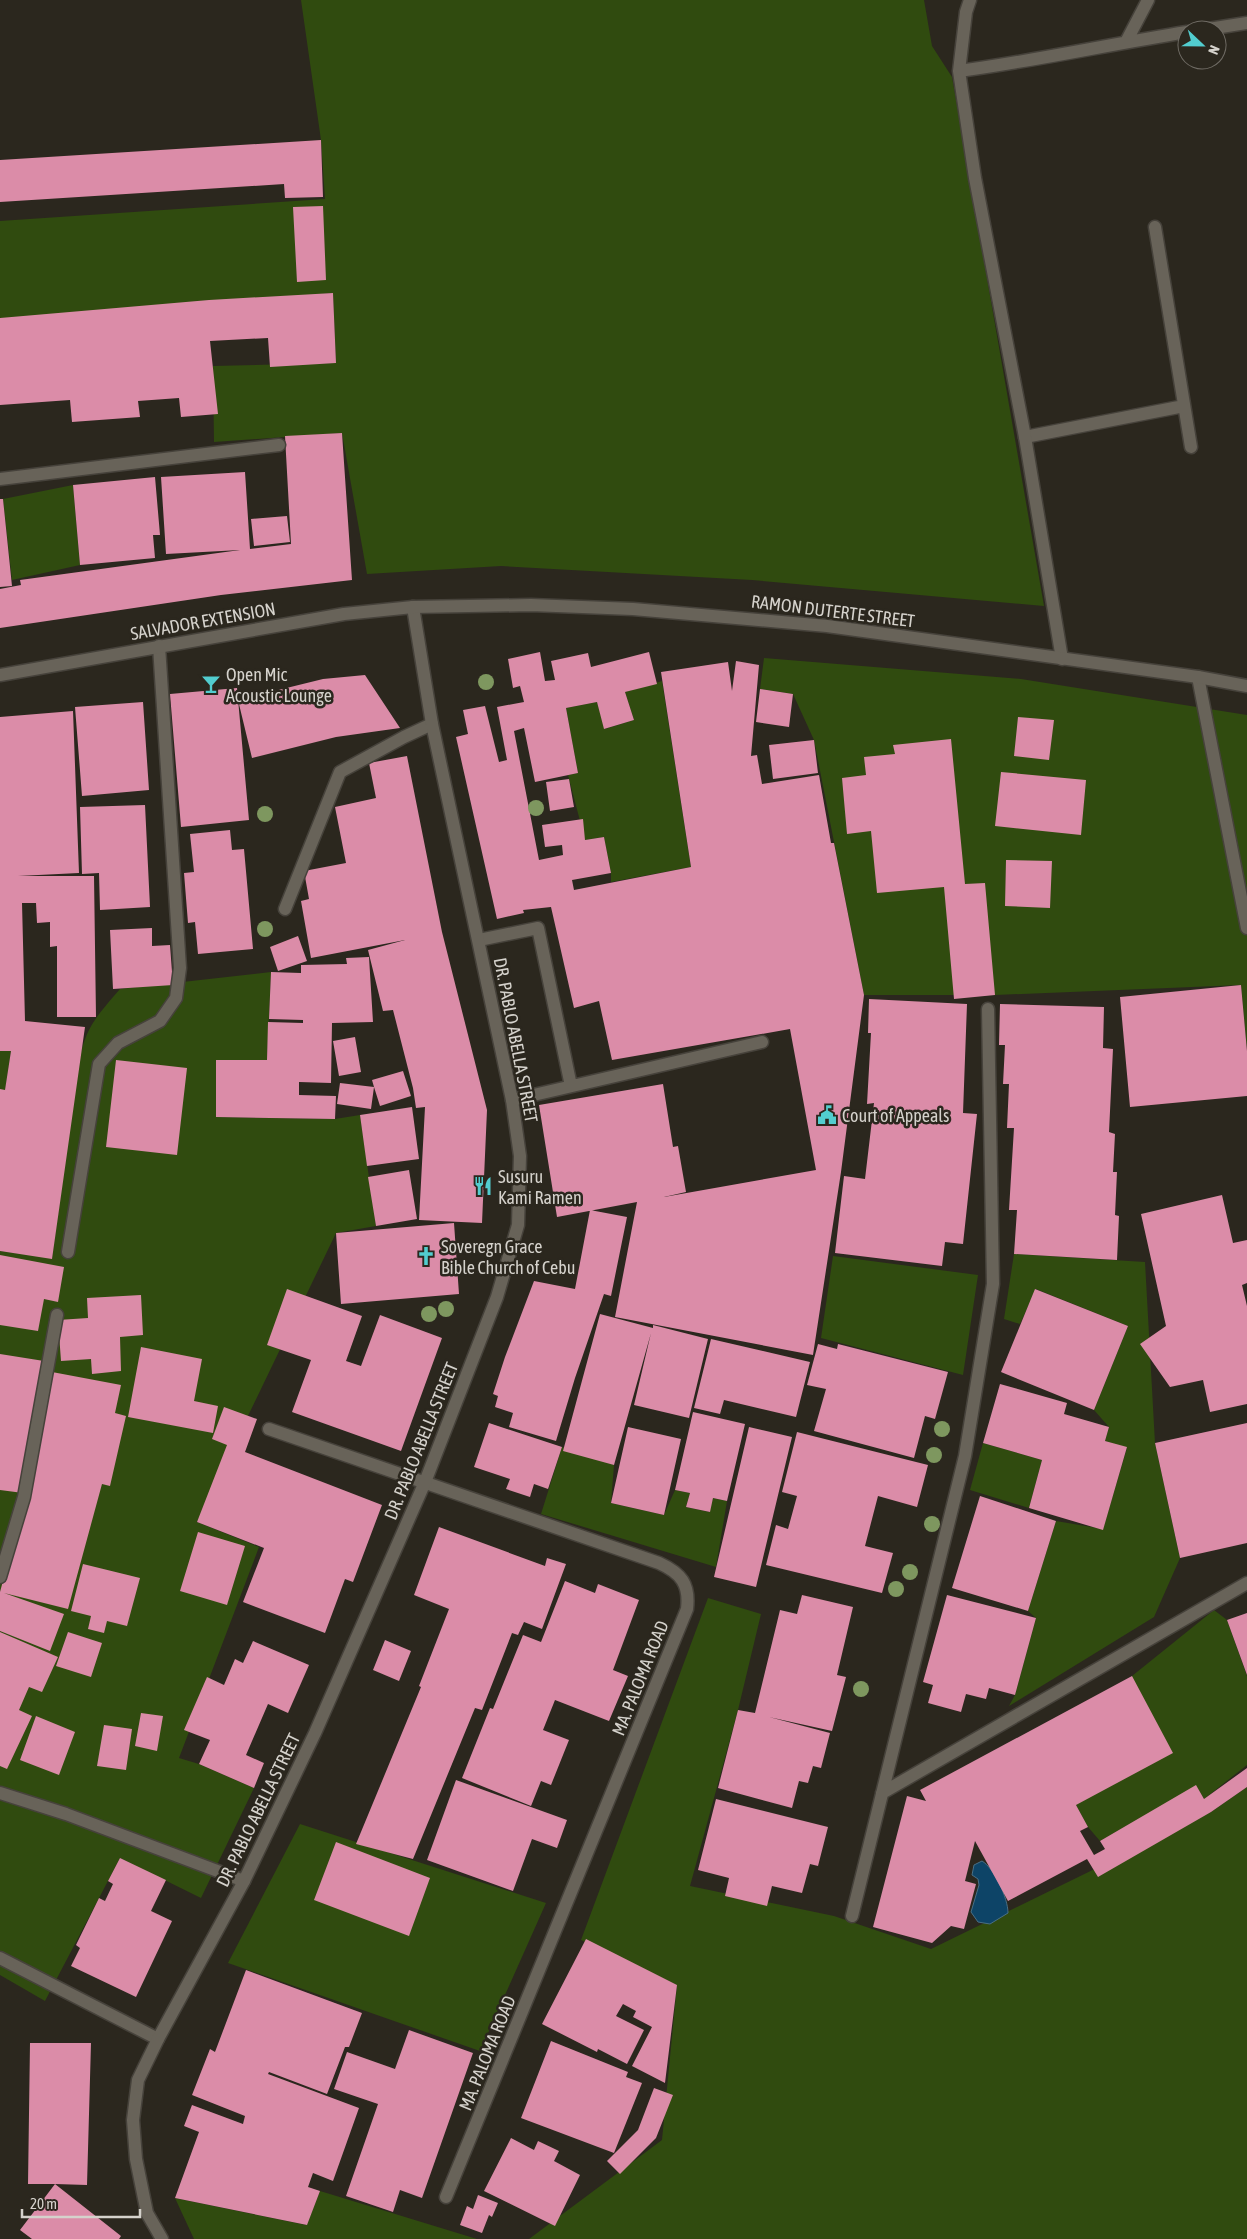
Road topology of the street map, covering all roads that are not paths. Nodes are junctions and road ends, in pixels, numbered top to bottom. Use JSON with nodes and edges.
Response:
{"nodes":[{"id":1,"x":970,"y":0,"type":"edge"},
{"id":2,"x":1148,"y":0,"type":"edge"},
{"id":3,"x":1247,"y":23,"type":"edge"},
{"id":4,"x":1227,"y":26,"type":"edge"},
{"id":5,"x":1177,"y":34,"type":"edge"},
{"id":6,"x":1126,"y":42,"type":"junction"},
{"id":7,"x":959,"y":71,"type":"junction"},
{"id":8,"x":1155,"y":227,"type":"dead end"},
{"id":9,"x":1184,"y":406,"type":"junction"},
{"id":10,"x":1026,"y":437,"type":"junction"},
{"id":11,"x":279,"y":444,"type":"dead end"},
{"id":12,"x":1191,"y":447,"type":"dead end"},
{"id":13,"x":0,"y":479,"type":"edge"},
{"id":14,"x":413,"y":607,"type":"junction"},
{"id":15,"x":159,"y":646,"type":"junction"},
{"id":16,"x":1062,"y":658,"type":"junction"},
{"id":17,"x":0,"y":675,"type":"edge"},
{"id":18,"x":1198,"y":677,"type":"junction"},
{"id":19,"x":1247,"y":686,"type":"edge"},
{"id":20,"x":432,"y":724,"type":"junction"},
{"id":21,"x":285,"y":910,"type":"dead end"},
{"id":22,"x":1247,"y":928,"type":"edge"},
{"id":23,"x":479,"y":940,"type":"junction"},
{"id":24,"x":988,"y":1009,"type":"dead end"},
{"id":25,"x":762,"y":1042,"type":"dead end"},
{"id":26,"x":571,"y":1086,"type":"junction"},
{"id":27,"x":512,"y":1100,"type":"junction"},
{"id":28,"x":68,"y":1252,"type":"dead end"},
{"id":29,"x":57,"y":1315,"type":"dead end"},
{"id":30,"x":269,"y":1429,"type":"dead end"},
{"id":31,"x":425,"y":1482,"type":"junction"},
{"id":32,"x":0,"y":1577,"type":"edge"},
{"id":33,"x":1247,"y":1583,"type":"edge"},
{"id":34,"x":0,"y":1793,"type":"edge"},
{"id":35,"x":882,"y":1793,"type":"junction"},
{"id":36,"x":244,"y":1880,"type":"junction"},
{"id":37,"x":852,"y":1916,"type":"dead end"},
{"id":38,"x":0,"y":1958,"type":"edge"},
{"id":39,"x":158,"y":2039,"type":"junction"},
{"id":40,"x":446,"y":2197,"type":"dead end"},
{"id":41,"x":162,"y":2239,"type":"edge"}],
"edges":[{"from":1,"to":7,"type":"street"},
{"from":2,"to":6,"type":"street"},
{"from":3,"to":4,"type":"street"},
{"from":5,"to":6,"type":"street"},
{"from":6,"to":7,"type":"street"},
{"from":7,"to":10,"type":"street"},
{"from":8,"to":9,"type":"street"},
{"from":9,"to":10,"type":"street"},
{"from":9,"to":12,"type":"street"},
{"from":10,"to":16,"type":"street"},
{"from":11,"to":13,"type":"street"},
{"from":14,"to":15,"type":"street","name":"SALVADOR EXTENSION"},
{"from":14,"to":16,"type":"street","name":"RAMON DUTERTE STREET"},
{"from":14,"to":20,"type":"street","name":"DR. PABLO ABELLA STREET"},
{"from":15,"to":17,"type":"street","name":"SALVADOR EXTENSION"},
{"from":15,"to":28,"type":"street"},
{"from":16,"to":18,"type":"street","name":"RAMON DUTERTE STREET"},
{"from":18,"to":19,"type":"street","name":"RAMON DUTERTE STREET"},
{"from":18,"to":22,"type":"street"},
{"from":20,"to":21,"type":"street"},
{"from":20,"to":23,"type":"street","name":"DR. PABLO ABELLA STREET"},
{"from":23,"to":26,"type":"street"},
{"from":23,"to":27,"type":"street","name":"DR. PABLO ABELLA STREET"},
{"from":24,"to":35,"type":"street"},
{"from":25,"to":26,"type":"street"},
{"from":26,"to":27,"type":"street"},
{"from":27,"to":31,"type":"street","name":"DR. PABLO ABELLA STREET"},
{"from":29,"to":32,"type":"street"},
{"from":30,"to":31,"type":"street","name":"MA. PALOMA ROAD"},
{"from":31,"to":36,"type":"street","name":"DR. PABLO ABELLA STREET"},
{"from":31,"to":40,"type":"street","name":"MA. PALOMA ROAD"},
{"from":33,"to":35,"type":"street"},
{"from":34,"to":36,"type":"street"},
{"from":35,"to":37,"type":"street"},
{"from":36,"to":39,"type":"street","name":"DR. PABLO ABELLA STREET"},
{"from":38,"to":39,"type":"street"},
{"from":39,"to":41,"type":"street","name":"DR. PABLO ABELLA STREET"}]}
